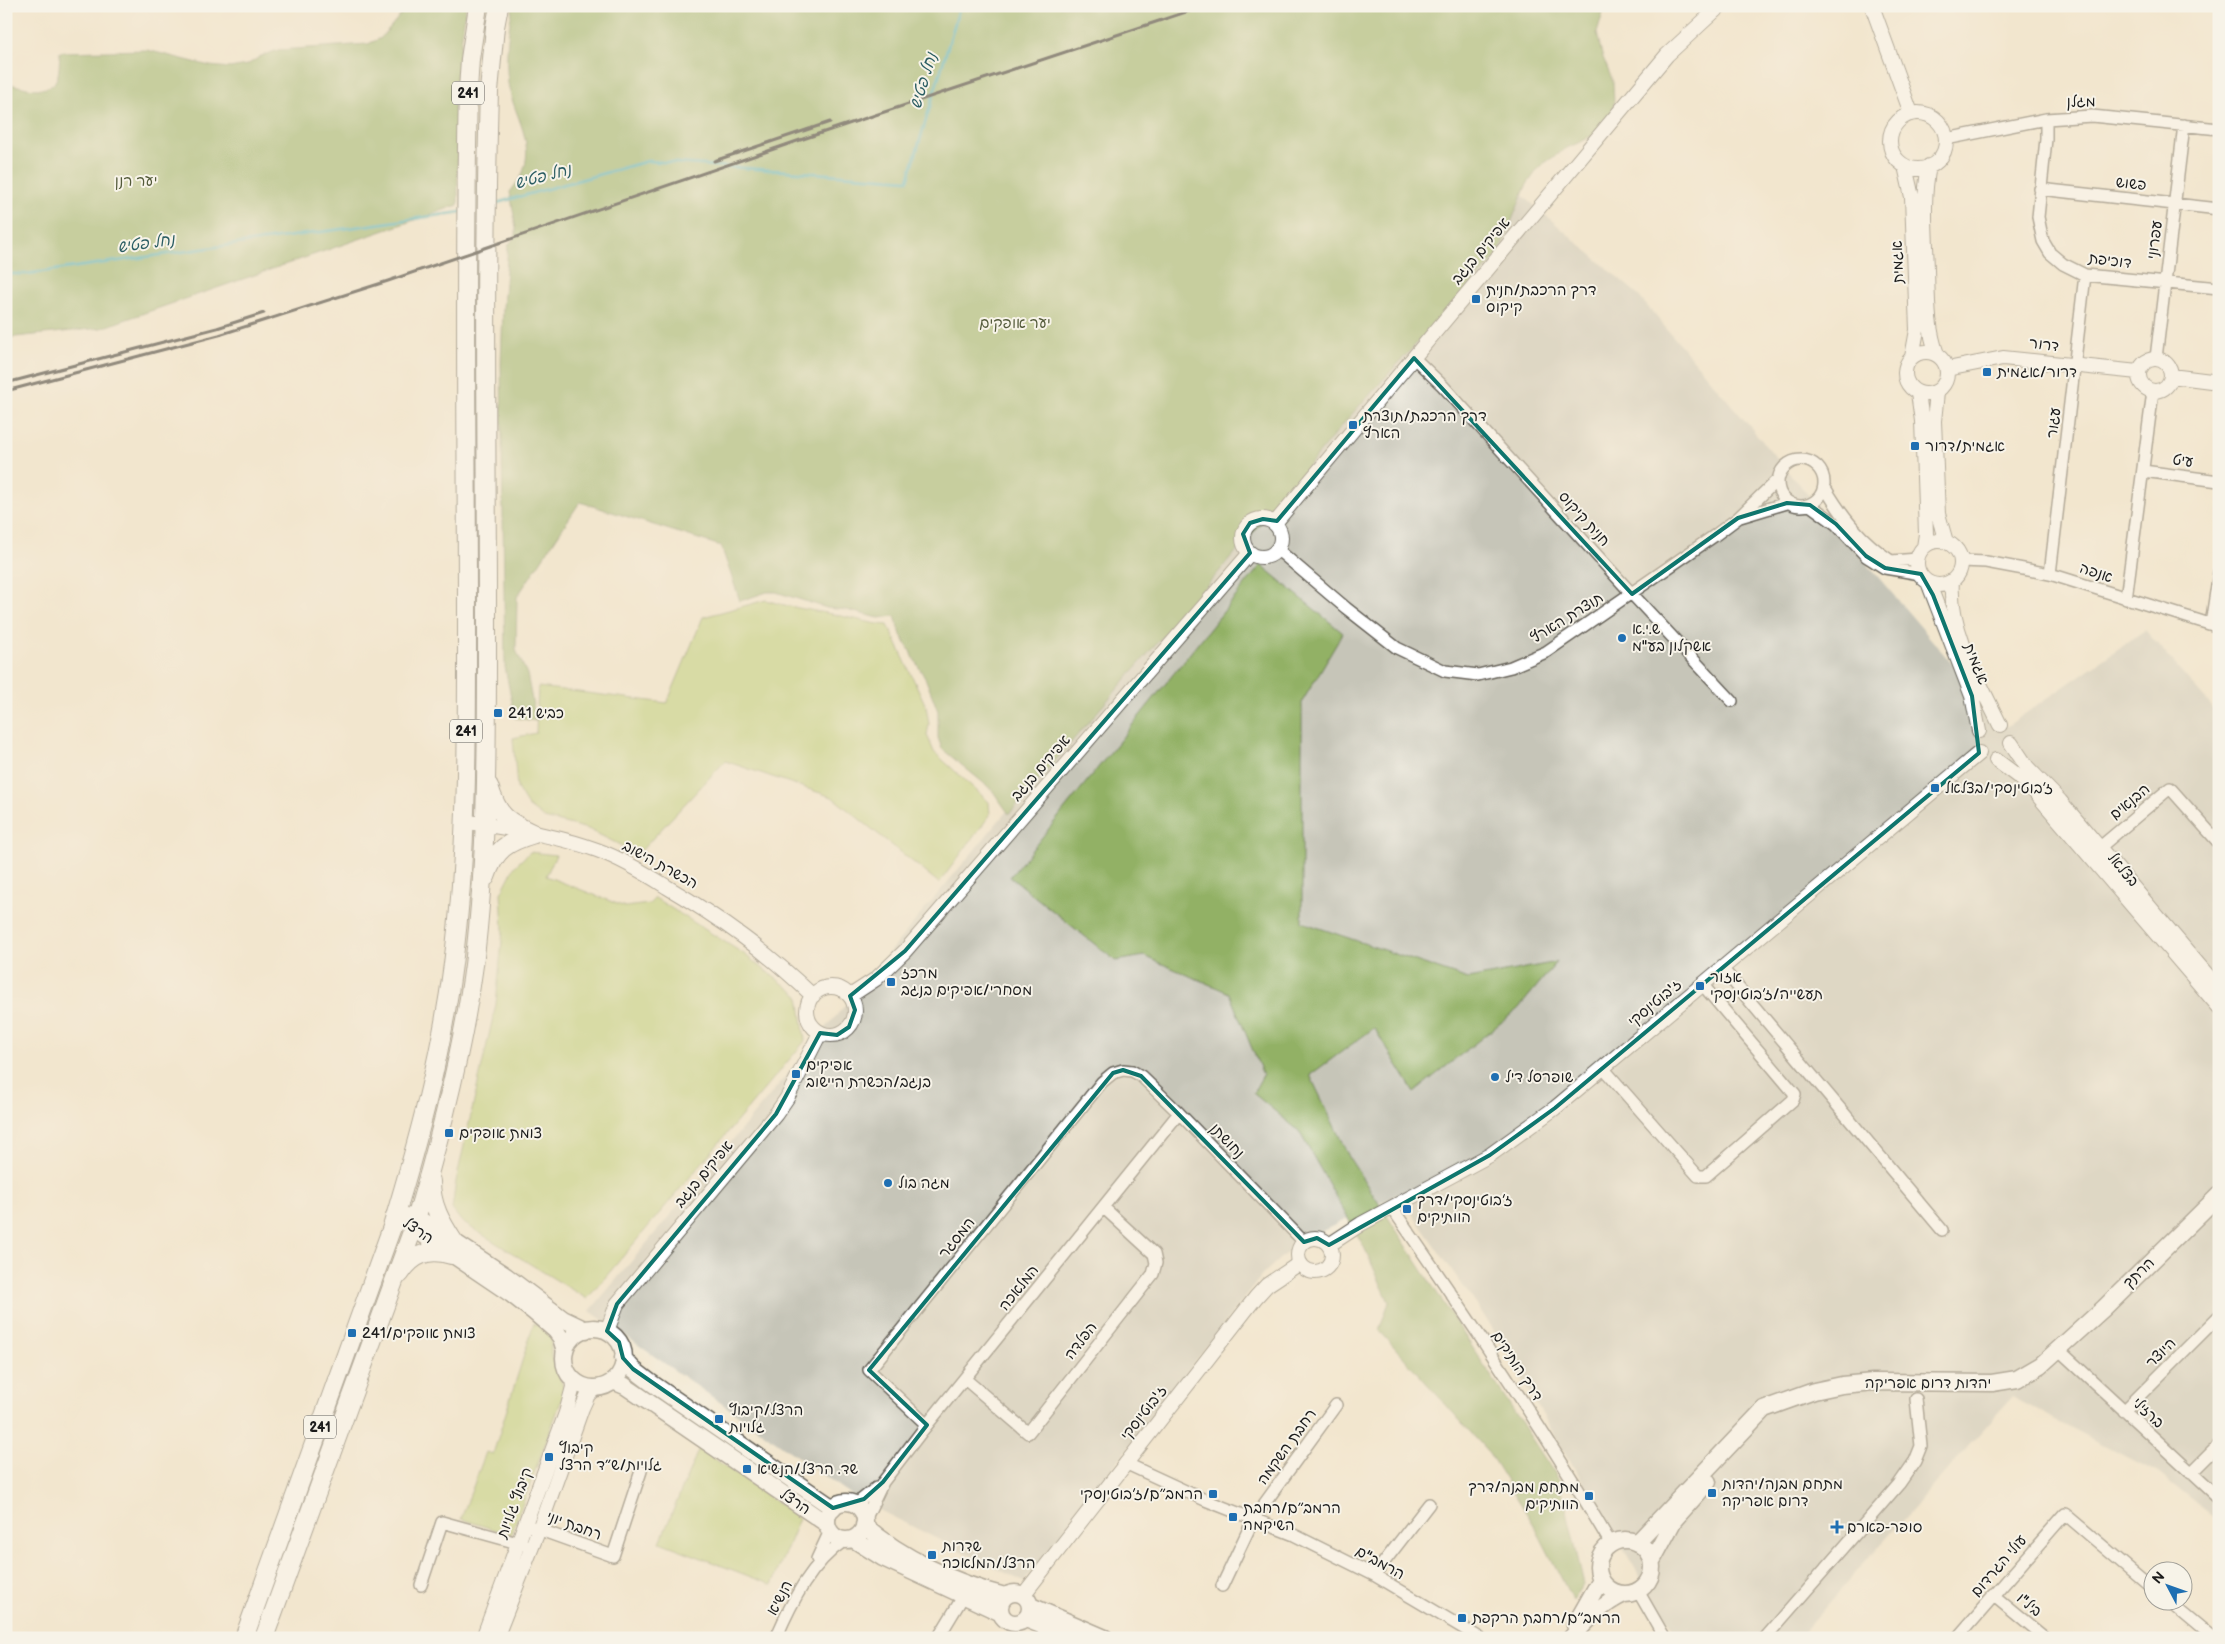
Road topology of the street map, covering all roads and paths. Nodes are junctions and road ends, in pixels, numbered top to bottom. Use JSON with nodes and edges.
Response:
{"nodes":[{"id":1,"x":478,"y":6,"type":"edge"},
{"id":2,"x":499,"y":6,"type":"edge"},
{"id":3,"x":1720,"y":6,"type":"edge"},
{"id":4,"x":1872,"y":6,"type":"edge"},
{"id":5,"x":1911,"y":113,"type":"junction"},
{"id":6,"x":2046,"y":119,"type":"junction"},
{"id":7,"x":2184,"y":126,"type":"junction"},
{"id":8,"x":2219,"y":129,"type":"edge"},
{"id":9,"x":1946,"y":139,"type":"junction"},
{"id":10,"x":1905,"y":166,"type":"junction"},
{"id":11,"x":1929,"y":166,"type":"junction"},
{"id":12,"x":2040,"y":190,"type":"junction"},
{"id":13,"x":2174,"y":203,"type":"junction"},
{"id":14,"x":2219,"y":209,"type":"edge"},
{"id":15,"x":2085,"y":275,"type":"junction"},
{"id":16,"x":2165,"y":282,"type":"junction"},
{"id":17,"x":2219,"y":288,"type":"edge"},
{"id":18,"x":1937,"y":354,"type":"junction"},
{"id":19,"x":1912,"y":357,"type":"junction"},
{"id":20,"x":1414,"y":358,"type":"junction"},
{"id":21,"x":2156,"y":358,"type":"junction"},
{"id":22,"x":2075,"y":365,"type":"junction"},
{"id":23,"x":1948,"y":369,"type":"junction"},
{"id":24,"x":2138,"y":372,"type":"junction"},
{"id":25,"x":2171,"y":376,"type":"junction"},
{"id":26,"x":2219,"y":382,"type":"edge"},
{"id":27,"x":2153,"y":391,"type":"junction"},
{"id":28,"x":1937,"y":392,"type":"junction"},
{"id":29,"x":1918,"y":393,"type":"junction"},
{"id":30,"x":2143,"y":471,"type":"junction"},
{"id":31,"x":1778,"y":479,"type":"junction"},
{"id":32,"x":2219,"y":481,"type":"edge"},
{"id":33,"x":1824,"y":486,"type":"junction"},
{"id":34,"x":1787,"y":503,"type":"junction"},
{"id":35,"x":1810,"y":505,"type":"junction"},
{"id":36,"x":1738,"y":518,"type":"junction"},
{"id":37,"x":1275,"y":523,"type":"junction"},
{"id":38,"x":1946,"y":542,"type":"junction"},
{"id":39,"x":1278,"y":550,"type":"junction"},
{"id":40,"x":1250,"y":552,"type":"junction"},
{"id":41,"x":1921,"y":553,"type":"junction"},
{"id":42,"x":1961,"y":562,"type":"junction"},
{"id":43,"x":2219,"y":572,"type":"edge"},
{"id":44,"x":2050,"y":574,"type":"junction"},
{"id":45,"x":1924,"y":578,"type":"junction"},
{"id":46,"x":1952,"y":581,"type":"junction"},
{"id":47,"x":1632,"y":594,"type":"junction"},
{"id":48,"x":2126,"y":599,"type":"junction"},
{"id":49,"x":2215,"y":626,"type":"edge"},
{"id":50,"x":1732,"y":701,"type":"dead end"},
{"id":51,"x":2000,"y":725,"type":"junction"},
{"id":52,"x":1979,"y":731,"type":"junction"},
{"id":53,"x":2011,"y":743,"type":"junction"},
{"id":54,"x":1979,"y":753,"type":"junction"},
{"id":55,"x":1996,"y":760,"type":"junction"},
{"id":56,"x":486,"y":776,"type":"junction"},
{"id":57,"x":464,"y":821,"type":"junction"},
{"id":58,"x":484,"y":824,"type":"junction"},
{"id":59,"x":534,"y":834,"type":"junction"},
{"id":60,"x":2219,"y":843,"type":"edge"},
{"id":61,"x":2099,"y":848,"type":"junction"},
{"id":62,"x":481,"y":892,"type":"junction"},
{"id":63,"x":1722,"y":968,"type":"junction"},
{"id":64,"x":1702,"y":984,"type":"junction"},
{"id":65,"x":2219,"y":989,"type":"edge"},
{"id":66,"x":813,"y":996,"type":"junction"},
{"id":67,"x":850,"y":996,"type":"junction"},
{"id":68,"x":2219,"y":1007,"type":"edge"},
{"id":69,"x":820,"y":1033,"type":"junction"},
{"id":70,"x":1603,"y":1068,"type":"junction"},
{"id":71,"x":1123,"y":1070,"type":"joint"},
{"id":72,"x":1180,"y":1113,"type":"junction"},
{"id":73,"x":432,"y":1162,"type":"junction"},
{"id":74,"x":2219,"y":1195,"type":"edge"},
{"id":75,"x":1103,"y":1207,"type":"junction"},
{"id":76,"x":1392,"y":1208,"type":"junction"},
{"id":77,"x":395,"y":1216,"type":"junction"},
{"id":78,"x":414,"y":1223,"type":"junction"},
{"id":79,"x":1942,"y":1230,"type":"dead end"},
{"id":80,"x":1304,"y":1242,"type":"junction"},
{"id":81,"x":1329,"y":1245,"type":"junction"},
{"id":82,"x":453,"y":1248,"type":"junction"},
{"id":83,"x":1300,"y":1263,"type":"junction"},
{"id":84,"x":393,"y":1285,"type":"junction"},
{"id":85,"x":2219,"y":1316,"type":"edge"},
{"id":86,"x":586,"y":1330,"type":"junction"},
{"id":87,"x":607,"y":1332,"type":"junction"},
{"id":88,"x":2058,"y":1349,"type":"junction"},
{"id":89,"x":565,"y":1351,"type":"junction"},
{"id":90,"x":623,"y":1358,"type":"junction"},
{"id":91,"x":572,"y":1379,"type":"junction"},
{"id":92,"x":965,"y":1379,"type":"junction"},
{"id":93,"x":613,"y":1381,"type":"junction"},
{"id":94,"x":595,"y":1388,"type":"junction"},
{"id":95,"x":1790,"y":1398,"type":"junction"},
{"id":96,"x":1916,"y":1399,"type":"dead end"},
{"id":97,"x":1336,"y":1405,"type":"dead end"},
{"id":98,"x":2124,"y":1411,"type":"junction"},
{"id":99,"x":927,"y":1425,"type":"junction"},
{"id":100,"x":2219,"y":1445,"type":"edge"},
{"id":101,"x":1125,"y":1463,"type":"junction"},
{"id":102,"x":641,"y":1471,"type":"dead end"},
{"id":103,"x":2191,"y":1473,"type":"junction"},
{"id":104,"x":883,"y":1482,"type":"junction"},
{"id":105,"x":2219,"y":1498,"type":"edge"},
{"id":106,"x":1429,"y":1504,"type":"dead end"},
{"id":107,"x":855,"y":1505,"type":"junction"},
{"id":108,"x":833,"y":1508,"type":"junction"},
{"id":109,"x":1254,"y":1518,"type":"junction"},
{"id":110,"x":865,"y":1522,"type":"junction"},
{"id":111,"x":525,"y":1524,"type":"junction"},
{"id":112,"x":829,"y":1528,"type":"junction"},
{"id":113,"x":539,"y":1529,"type":"junction"},
{"id":114,"x":849,"y":1539,"type":"junction"},
{"id":115,"x":1637,"y":1543,"type":"junction"},
{"id":116,"x":524,"y":1544,"type":"junction"},
{"id":117,"x":1611,"y":1544,"type":"junction"},
{"id":118,"x":1652,"y":1561,"type":"junction"},
{"id":119,"x":811,"y":1573,"type":"junction"},
{"id":120,"x":1374,"y":1575,"type":"junction"},
{"id":121,"x":2142,"y":1579,"type":"edge"},
{"id":122,"x":1601,"y":1580,"type":"junction"},
{"id":123,"x":421,"y":1585,"type":"dead end"},
{"id":124,"x":1222,"y":1586,"type":"dead end"},
{"id":125,"x":1631,"y":1592,"type":"junction"},
{"id":126,"x":1993,"y":1595,"type":"junction"},
{"id":127,"x":964,"y":1596,"type":"junction"},
{"id":128,"x":1005,"y":1596,"type":"junction"},
{"id":129,"x":1027,"y":1607,"type":"junction"},
{"id":130,"x":2181,"y":1612,"type":"edge"},
{"id":131,"x":1001,"y":1613,"type":"junction"},
{"id":132,"x":244,"y":1638,"type":"edge"},
{"id":133,"x":264,"y":1638,"type":"edge"},
{"id":134,"x":483,"y":1638,"type":"edge"},
{"id":135,"x":496,"y":1638,"type":"edge"},
{"id":136,"x":776,"y":1638,"type":"edge"},
{"id":137,"x":938,"y":1638,"type":"edge"},
{"id":138,"x":1073,"y":1638,"type":"edge"},
{"id":139,"x":1104,"y":1638,"type":"edge"},
{"id":140,"x":1480,"y":1638,"type":"edge"},
{"id":141,"x":1566,"y":1638,"type":"edge"},
{"id":142,"x":1571,"y":1638,"type":"edge"},
{"id":143,"x":1666,"y":1638,"type":"edge"},
{"id":144,"x":1765,"y":1638,"type":"edge"},
{"id":145,"x":1957,"y":1638,"type":"edge"},
{"id":146,"x":2045,"y":1638,"type":"edge"},
{"id":147,"x":2212,"y":1638,"type":"edge"}],
"edges":[{"from":1,"to":57,"type":"main road","number":"241"},
{"from":2,"to":56,"type":"main road","number":"241"},
{"from":3,"to":20,"type":"street","name":"אפיקים בנגב"},
{"from":4,"to":5,"type":"street"},
{"from":5,"to":9,"type":"street"},
{"from":5,"to":10,"type":"street"},
{"from":6,"to":7,"type":"street","name":"מגלן"},
{"from":6,"to":9,"type":"street","name":"מגלן"},
{"from":6,"to":12,"type":"street","name":"דוכיפת"},
{"from":7,"to":8,"type":"street","name":"מגלן"},
{"from":7,"to":13,"type":"street","name":"עפרוני"},
{"from":9,"to":11,"type":"street"},
{"from":10,"to":11,"type":"street"},
{"from":10,"to":19,"type":"street","name":"אגמית"},
{"from":11,"to":18,"type":"street","name":"אגמית"},
{"from":12,"to":13,"type":"street","name":"פשוש"},
{"from":12,"to":15,"type":"street","name":"דוכיפת"},
{"from":13,"to":14,"type":"street","name":"פשוש"},
{"from":13,"to":16,"type":"street","name":"עפרוני"},
{"from":15,"to":16,"type":"street","name":"דוכיפת"},
{"from":15,"to":22,"type":"street","name":"עגור"},
{"from":16,"to":17,"type":"street","name":"דוכיפת"},
{"from":16,"to":21,"type":"street","name":"עפרוני"},
{"from":18,"to":19,"type":"street"},
{"from":18,"to":23,"type":"street"},
{"from":19,"to":29,"type":"street"},
{"from":20,"to":37,"type":"street","name":"אפיקים בנגב"},
{"from":20,"to":47,"type":"street","name":"חנית קיקוס"},
{"from":21,"to":24,"type":"street"},
{"from":21,"to":25,"type":"street"},
{"from":22,"to":23,"type":"street","name":"דרור"},
{"from":22,"to":24,"type":"street","name":"דרור"},
{"from":22,"to":44,"type":"street","name":"עגור"},
{"from":23,"to":28,"type":"street"},
{"from":24,"to":27,"type":"street"},
{"from":25,"to":26,"type":"street"},
{"from":25,"to":27,"type":"street"},
{"from":27,"to":30,"type":"street"},
{"from":28,"to":29,"type":"street"},
{"from":28,"to":38,"type":"street"},
{"from":29,"to":41,"type":"street"},
{"from":30,"to":32,"type":"street","name":"עיט"},
{"from":30,"to":48,"type":"street"},
{"from":31,"to":33,"type":"street"},
{"from":31,"to":34,"type":"street"},
{"from":31,"to":36,"type":"street","name":"תוצרת הארץ"},
{"from":33,"to":35,"type":"street"},
{"from":33,"to":41,"type":"street"},
{"from":34,"to":35,"type":"street"},
{"from":34,"to":36,"type":"street","name":"תוצרת הארץ"},
{"from":35,"to":45,"type":"street"},
{"from":36,"to":47,"type":"street","name":"תוצרת הארץ"},
{"from":37,"to":39,"type":"street"},
{"from":37,"to":40,"type":"street"},
{"from":38,"to":41,"type":"street"},
{"from":38,"to":42,"type":"street"},
{"from":39,"to":40,"type":"street"},
{"from":39,"to":47,"type":"street","name":"תוצרת הארץ"},
{"from":40,"to":67,"type":"street","name":"אפיקים בנגב"},
{"from":41,"to":45,"type":"street"},
{"from":42,"to":44,"type":"street","name":"אנפה"},
{"from":42,"to":46,"type":"street"},
{"from":43,"to":49,"type":"street"},
{"from":44,"to":48,"type":"street","name":"אנפה"},
{"from":45,"to":46,"type":"street"},
{"from":45,"to":52,"type":"street","name":"אגמית"},
{"from":46,"to":51,"type":"street","name":"אגמית"},
{"from":47,"to":50,"type":"street","name":"חנית קיקוס"},
{"from":48,"to":49,"type":"street","name":"אנפה"},
{"from":51,"to":52,"type":"street"},
{"from":51,"to":53,"type":"street"},
{"from":52,"to":54,"type":"street"},
{"from":53,"to":55,"type":"street"},
{"from":53,"to":61,"type":"street","name":"בצלאל"},
{"from":54,"to":55,"type":"street"},
{"from":54,"to":63,"type":"street","name":"ז'בוטינסקי"},
{"from":55,"to":68,"type":"street","name":"בצלאל"},
{"from":56,"to":58,"type":"main road","number":"241"},
{"from":56,"to":59,"type":"main road"},
{"from":57,"to":58,"type":"street","name":"הכשרת הישוב"},
{"from":57,"to":77,"type":"main road","number":"241"},
{"from":58,"to":59,"type":"street","name":"הכשרת הישוב"},
{"from":58,"to":62,"type":"main road","number":"241"},
{"from":59,"to":62,"type":"main road"},
{"from":59,"to":66,"type":"street","name":"הכשרת הישוב"},
{"from":60,"to":61,"type":"street","name":"הבנאים"},
{"from":61,"to":65,"type":"street","name":"בצלאל"},
{"from":62,"to":73,"type":"main road","number":"241"},
{"from":63,"to":64,"type":"street","name":"ז'בוטינסקי"},
{"from":63,"to":79,"type":"street"},
{"from":64,"to":70,"type":"street","name":"ז'בוטינסקי"},
{"from":64,"to":70,"type":"street"},
{"from":66,"to":67,"type":"street"},
{"from":66,"to":69,"type":"street"},
{"from":67,"to":69,"type":"street"},
{"from":69,"to":87,"type":"street","name":"אפיקים בנגב"},
{"from":70,"to":76,"type":"street","name":"ז'בוטינסקי"},
{"from":71,"to":72,"type":"street","name":"נחושתן"},
{"from":71,"to":99,"type":"street","name":"המסגר"},
{"from":72,"to":75,"type":"street","name":"המלאכה"},
{"from":72,"to":80,"type":"street","name":"נחושתן"},
{"from":73,"to":78,"type":"main road","number":"241"},
{"from":73,"to":82,"type":"main road"},
{"from":74,"to":88,"type":"main road","name":"הרתך"},
{"from":75,"to":92,"type":"street","name":"המלאכה"},
{"from":75,"to":92,"type":"street","name":"הפלדה"},
{"from":76,"to":81,"type":"street","name":"ז'בוטינסקי"},
{"from":76,"to":117,"type":"street","name":"דרך הותיקים"},
{"from":77,"to":78,"type":"main road","name":"הרצל"},
{"from":77,"to":132,"type":"main road","number":"241"},
{"from":78,"to":82,"type":"main road","name":"הרצל"},
{"from":78,"to":84,"type":"main road","number":"241"},
{"from":80,"to":81,"type":"street"},
{"from":80,"to":83,"type":"street"},
{"from":81,"to":83,"type":"street"},
{"from":82,"to":84,"type":"main road"},
{"from":82,"to":86,"type":"main road","name":"הרצל"},
{"from":82,"to":89,"type":"main road","name":"הרצל"},
{"from":83,"to":101,"type":"street","name":"ז'בוטינסקי"},
{"from":84,"to":133,"type":"main road","number":"241"},
{"from":85,"to":98,"type":"street","name":"היוצר"},
{"from":86,"to":87,"type":"main road"},
{"from":86,"to":89,"type":"main road"},
{"from":87,"to":90,"type":"main road"},
{"from":88,"to":95,"type":"main road","name":"יהדות דרום אפריקה"},
{"from":88,"to":98,"type":"street","name":"ברזילי"},
{"from":89,"to":91,"type":"main road"},
{"from":90,"to":93,"type":"main road"},
{"from":90,"to":108,"type":"main road","name":"הרצל"},
{"from":91,"to":94,"type":"main road"},
{"from":91,"to":111,"type":"street","name":"קיבוץ גלויות"},
{"from":92,"to":99,"type":"street","name":"המלאכה"},
{"from":93,"to":94,"type":"main road"},
{"from":93,"to":112,"type":"main road","name":"הרצל"},
{"from":94,"to":113,"type":"street","name":"קיבוץ גלויות"},
{"from":95,"to":115,"type":"main road","name":"יהדות דרום אפריקה"},
{"from":95,"to":118,"type":"main road","name":"יהדות דרום אפריקה"},
{"from":96,"to":144,"type":"street"},
{"from":97,"to":109,"type":"street","name":"רחבת השקמה"},
{"from":98,"to":103,"type":"street","name":"ברזילי"},
{"from":99,"to":104,"type":"street","name":"המלאכה"},
{"from":100,"to":103,"type":"street"},
{"from":101,"to":109,"type":"street","name":"הרמב\"ם"},
{"from":101,"to":129,"type":"street","name":"ז'בוטינסקי"},
{"from":102,"to":113,"type":"street","name":"רחבת יוני"},
{"from":103,"to":105,"type":"street","name":"ברזילי"},
{"from":104,"to":107,"type":"street","name":"המלאכה"},
{"from":104,"to":110,"type":"street","name":"המלאכה"},
{"from":106,"to":120,"type":"street"},
{"from":107,"to":108,"type":"main road"},
{"from":107,"to":110,"type":"main road"},
{"from":108,"to":112,"type":"main road"},
{"from":109,"to":120,"type":"street","name":"הרמב\"ם"},
{"from":109,"to":124,"type":"street","name":"רחבת השקמה"},
{"from":110,"to":114,"type":"main road"},
{"from":110,"to":128,"type":"main road"},
{"from":111,"to":113,"type":"street","name":"רחבת יוני"},
{"from":111,"to":116,"type":"street","name":"קיבוץ גלויות"},
{"from":112,"to":114,"type":"main road"},
{"from":112,"to":119,"type":"street","name":"הנשיא"},
{"from":113,"to":116,"type":"street","name":"קיבוץ גלויות"},
{"from":114,"to":119,"type":"street","name":"הנשיא"},
{"from":114,"to":127,"type":"main road"},
{"from":115,"to":117,"type":"main road"},
{"from":115,"to":118,"type":"main road"},
{"from":116,"to":123,"type":"street"},
{"from":116,"to":134,"type":"street","name":"קיבוץ גלויות"},
{"from":116,"to":135,"type":"street","name":"קיבוץ גלויות"},
{"from":117,"to":122,"type":"main road"},
{"from":118,"to":125,"type":"main road"},
{"from":119,"to":136,"type":"street","name":"הנשיא"},
{"from":120,"to":140,"type":"street","name":"הרמב\"ם"},
{"from":121,"to":126,"type":"street","name":"עולי הגרדום"},
{"from":122,"to":125,"type":"main road"},
{"from":122,"to":141,"type":"main road"},
{"from":125,"to":142,"type":"main road"},
{"from":125,"to":143,"type":"street"},
{"from":126,"to":145,"type":"street","name":"עולי הגרדום"},
{"from":126,"to":146,"type":"street","name":"ביל\"ו"},
{"from":127,"to":131,"type":"main road"},
{"from":127,"to":137,"type":"street"},
{"from":128,"to":129,"type":"main road"},
{"from":128,"to":131,"type":"main road"},
{"from":129,"to":131,"type":"main road"},
{"from":129,"to":138,"type":"main road"},
{"from":129,"to":139,"type":"main road"},
{"from":130,"to":147,"type":"street"}]}
